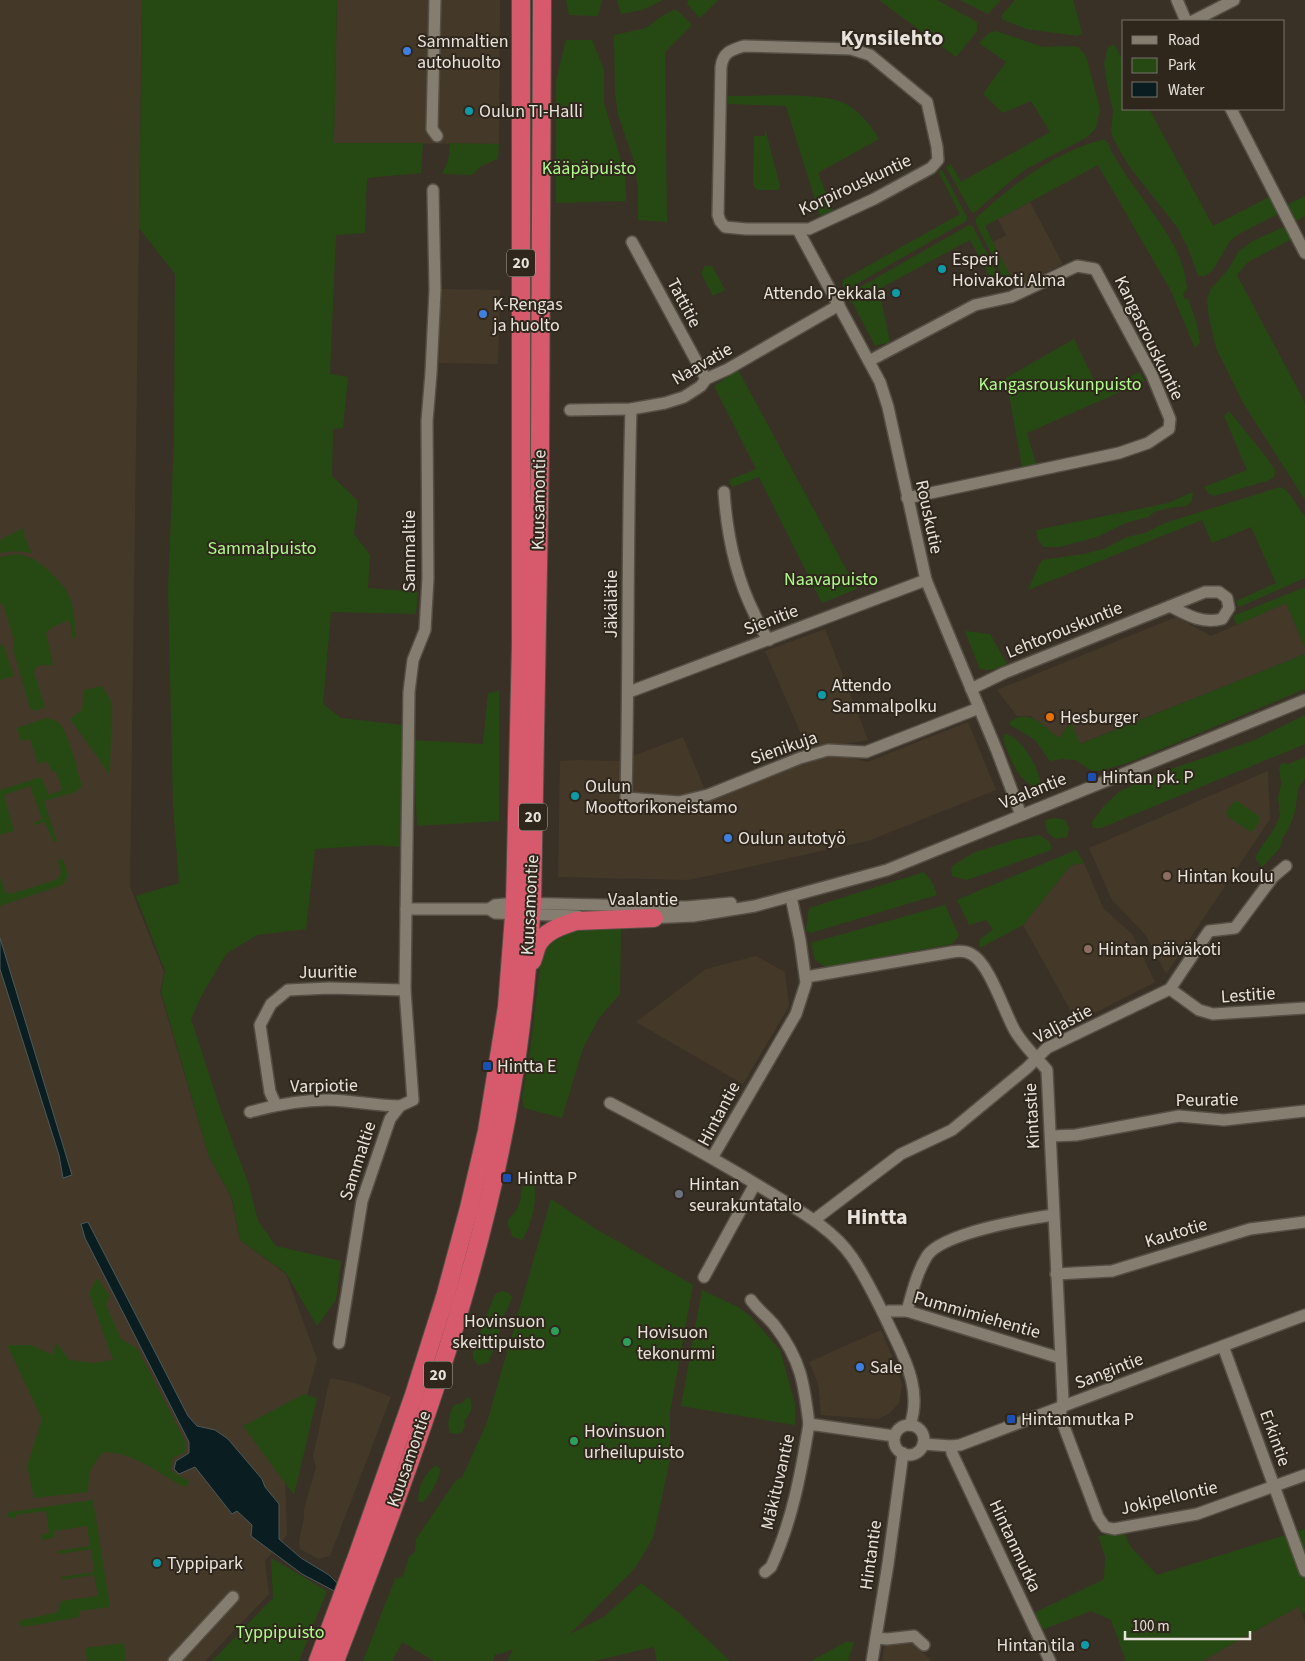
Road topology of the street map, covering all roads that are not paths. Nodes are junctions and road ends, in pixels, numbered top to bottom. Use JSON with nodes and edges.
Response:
{"nodes":[{"id":1,"x":435,"y":0,"type":"edge"},
{"id":2,"x":521,"y":0,"type":"edge"},
{"id":3,"x":542,"y":0,"type":"edge"},
{"id":4,"x":1177,"y":0,"type":"edge"},
{"id":5,"x":1234,"y":0,"type":"edge"},
{"id":6,"x":1186,"y":20,"type":"edge"},
{"id":7,"x":1195,"y":20,"type":"edge"},
{"id":8,"x":1232,"y":110,"type":"edge"},
{"id":9,"x":437,"y":136,"type":"dead end"},
{"id":10,"x":433,"y":190,"type":"dead end"},
{"id":11,"x":798,"y":230,"type":"junction"},
{"id":12,"x":632,"y":242,"type":"dead end"},
{"id":13,"x":1305,"y":253,"type":"edge"},
{"id":14,"x":839,"y":305,"type":"junction"},
{"id":15,"x":869,"y":361,"type":"junction"},
{"id":16,"x":706,"y":379,"type":"junction"},
{"id":17,"x":631,"y":409,"type":"junction"},
{"id":18,"x":570,"y":410,"type":"dead end"},
{"id":19,"x":724,"y":492,"type":"dead end"},
{"id":20,"x":907,"y":498,"type":"junction"},
{"id":21,"x":926,"y":580,"type":"junction"},
{"id":22,"x":1170,"y":606,"type":"dead end"},
{"id":23,"x":769,"y":640,"type":"junction"},
{"id":24,"x":971,"y":689,"type":"junction"},
{"id":25,"x":628,"y":692,"type":"junction"},
{"id":26,"x":1305,"y":700,"type":"edge"},
{"id":27,"x":979,"y":708,"type":"junction"},
{"id":28,"x":626,"y":798,"type":"joint"},
{"id":29,"x":1021,"y":815,"type":"junction"},
{"id":30,"x":1286,"y":866,"type":"dead end"},
{"id":31,"x":791,"y":897,"type":"junction"},
{"id":32,"x":770,"y":901,"type":"junction"},
{"id":33,"x":406,"y":909,"type":"junction"},
{"id":34,"x":523,"y":909,"type":"junction"},
{"id":35,"x":654,"y":918,"type":"junction"},
{"id":36,"x":527,"y":971,"type":"junction"},
{"id":37,"x":806,"y":977,"type":"junction"},
{"id":38,"x":1170,"y":989,"type":"junction"},
{"id":39,"x":406,"y":990,"type":"junction"},
{"id":40,"x":1305,"y":1008,"type":"edge"},
{"id":41,"x":1037,"y":1058,"type":"junction"},
{"id":42,"x":610,"y":1103,"type":"dead end"},
{"id":43,"x":276,"y":1105,"type":"junction"},
{"id":44,"x":400,"y":1106,"type":"junction"},
{"id":45,"x":250,"y":1112,"type":"dead end"},
{"id":46,"x":1305,"y":1112,"type":"edge"},
{"id":47,"x":1052,"y":1136,"type":"junction"},
{"id":48,"x":712,"y":1158,"type":"junction"},
{"id":49,"x":754,"y":1184,"type":"junction"},
{"id":50,"x":1053,"y":1215,"type":"junction"},
{"id":51,"x":814,"y":1220,"type":"junction"},
{"id":52,"x":1305,"y":1222,"type":"edge"},
{"id":53,"x":1056,"y":1274,"type":"junction"},
{"id":54,"x":704,"y":1276,"type":"dead end"},
{"id":55,"x":751,"y":1300,"type":"dead end"},
{"id":56,"x":907,"y":1310,"type":"junction"},
{"id":57,"x":884,"y":1314,"type":"junction"},
{"id":58,"x":1305,"y":1316,"type":"edge"},
{"id":59,"x":339,"y":1343,"type":"dead end"},
{"id":60,"x":1223,"y":1346,"type":"junction"},
{"id":61,"x":1060,"y":1358,"type":"junction"},
{"id":62,"x":1062,"y":1407,"type":"junction"},
{"id":63,"x":809,"y":1424,"type":"junction"},
{"id":64,"x":910,"y":1425,"type":"junction"},
{"id":65,"x":894,"y":1436,"type":"junction"},
{"id":66,"x":923,"y":1444,"type":"junction"},
{"id":67,"x":951,"y":1446,"type":"junction"},
{"id":68,"x":903,"y":1453,"type":"junction"},
{"id":69,"x":1305,"y":1475,"type":"edge"},
{"id":70,"x":1274,"y":1487,"type":"junction"},
{"id":71,"x":1305,"y":1571,"type":"edge"},
{"id":72,"x":765,"y":1572,"type":"dead end"},
{"id":73,"x":233,"y":1597,"type":"dead end"},
{"id":74,"x":876,"y":1638,"type":"junction"},
{"id":75,"x":924,"y":1645,"type":"dead end"},
{"id":76,"x":174,"y":1661,"type":"edge"},
{"id":77,"x":318,"y":1661,"type":"edge"},
{"id":78,"x":335,"y":1661,"type":"edge"},
{"id":79,"x":872,"y":1661,"type":"edge"},
{"id":80,"x":1050,"y":1661,"type":"edge"}],
"edges":[{"from":1,"to":9,"type":"street"},
{"from":2,"to":34,"type":"highway","name":"Kuusamontie","number":"20"},
{"from":3,"to":34,"type":"highway","name":"Kuusamontie","number":"20"},
{"from":4,"to":6,"type":"street"},
{"from":5,"to":7,"type":"street"},
{"from":8,"to":13,"type":"street"},
{"from":10,"to":33,"type":"street","name":"Sammaltie"},
{"from":11,"to":11,"type":"street","name":"Korpirouskuntie"},
{"from":11,"to":14,"type":"street","name":"Rouskutie"},
{"from":12,"to":16,"type":"street","name":"Tattitie"},
{"from":14,"to":15,"type":"street","name":"Rouskutie"},
{"from":14,"to":16,"type":"street","name":"Naavatie"},
{"from":15,"to":20,"type":"street","name":"Rouskutie"},
{"from":15,"to":20,"type":"street","name":"Kangasrouskuntie"},
{"from":16,"to":17,"type":"street","name":"Naavatie"},
{"from":17,"to":18,"type":"street","name":"Naavatie"},
{"from":17,"to":25,"type":"street","name":"Jäkälätie"},
{"from":19,"to":23,"type":"street"},
{"from":20,"to":21,"type":"street","name":"Rouskutie"},
{"from":21,"to":23,"type":"street","name":"Sienitie"},
{"from":21,"to":24,"type":"street","name":"Rouskutie"},
{"from":22,"to":24,"type":"street","name":"Lehtorouskuntie"},
{"from":23,"to":25,"type":"street","name":"Sienitie"},
{"from":24,"to":27,"type":"street","name":"Rouskutie"},
{"from":25,"to":28,"type":"street","name":"Jäkälätie"},
{"from":26,"to":29,"type":"street","name":"Vaalantie"},
{"from":27,"to":28,"type":"street","name":"Sienikuja"},
{"from":27,"to":29,"type":"street","name":"Rouskutie"},
{"from":29,"to":31,"type":"street","name":"Vaalantie"},
{"from":30,"to":38,"type":"street"},
{"from":31,"to":32,"type":"street","name":"Vaalantie"},
{"from":31,"to":37,"type":"street","name":"Hintantie"},
{"from":32,"to":34,"type":"street","name":"Vaalantie"},
{"from":32,"to":35,"type":"street","name":"Vaalantie"},
{"from":33,"to":34,"type":"street"},
{"from":33,"to":39,"type":"street","name":"Sammaltie"},
{"from":34,"to":35,"type":"street","name":"Vaalantie"},
{"from":34,"to":36,"type":"highway","name":"Kuusamontie","number":"20"},
{"from":34,"to":77,"type":"highway","name":"Kuusamontie","number":"20"},
{"from":35,"to":36,"type":"highway"},
{"from":36,"to":78,"type":"highway","name":"Kuusamontie","number":"20"},
{"from":37,"to":41,"type":"street","name":"Kintastie"},
{"from":37,"to":48,"type":"street","name":"Hintantie"},
{"from":38,"to":40,"type":"street","name":"Lestitie"},
{"from":38,"to":41,"type":"street","name":"Valjastie"},
{"from":39,"to":43,"type":"street","name":"Juuritie"},
{"from":39,"to":44,"type":"street","name":"Sammaltie"},
{"from":41,"to":47,"type":"street","name":"Kintastie"},
{"from":41,"to":51,"type":"street","name":"Valjastie"},
{"from":42,"to":48,"type":"street"},
{"from":43,"to":44,"type":"street","name":"Varpiotie"},
{"from":43,"to":45,"type":"street","name":"Varpiotie"},
{"from":44,"to":59,"type":"street","name":"Sammaltie"},
{"from":46,"to":47,"type":"street","name":"Peuratie"},
{"from":47,"to":50,"type":"street","name":"Kintastie"},
{"from":48,"to":49,"type":"street","name":"Hintantie"},
{"from":49,"to":51,"type":"street","name":"Hintantie"},
{"from":49,"to":54,"type":"street"},
{"from":50,"to":53,"type":"street","name":"Kintastie"},
{"from":50,"to":56,"type":"street"},
{"from":51,"to":57,"type":"street","name":"Hintantie"},
{"from":52,"to":53,"type":"street","name":"Kautotie"},
{"from":53,"to":61,"type":"street","name":"Kintastie"},
{"from":55,"to":63,"type":"street","name":"Mäkituvantie"},
{"from":56,"to":57,"type":"street","name":"Pummimiehentie"},
{"from":56,"to":61,"type":"street","name":"Pummimiehentie"},
{"from":57,"to":64,"type":"street","name":"Hintantie"},
{"from":58,"to":60,"type":"street","name":"Sangintie"},
{"from":60,"to":62,"type":"street","name":"Sangintie"},
{"from":60,"to":70,"type":"street","name":"Erkintie"},
{"from":61,"to":62,"type":"street","name":"Kintastie"},
{"from":62,"to":67,"type":"street","name":"Sangintie"},
{"from":62,"to":70,"type":"street","name":"Jokipellontie"},
{"from":63,"to":65,"type":"street","name":"Mäkituvantie"},
{"from":63,"to":72,"type":"street","name":"Mäkituvantie"},
{"from":64,"to":65,"type":"street"},
{"from":64,"to":66,"type":"street"},
{"from":65,"to":68,"type":"street"},
{"from":66,"to":67,"type":"street","name":"Sangintie"},
{"from":66,"to":68,"type":"street"},
{"from":67,"to":80,"type":"street","name":"Hintanmutka"},
{"from":68,"to":74,"type":"street","name":"Hintantie"},
{"from":69,"to":70,"type":"street","name":"Jokipellontie"},
{"from":70,"to":71,"type":"street","name":"Erkintie"},
{"from":73,"to":76,"type":"street"},
{"from":74,"to":75,"type":"street"},
{"from":74,"to":79,"type":"street","name":"Hintantie"}]}
